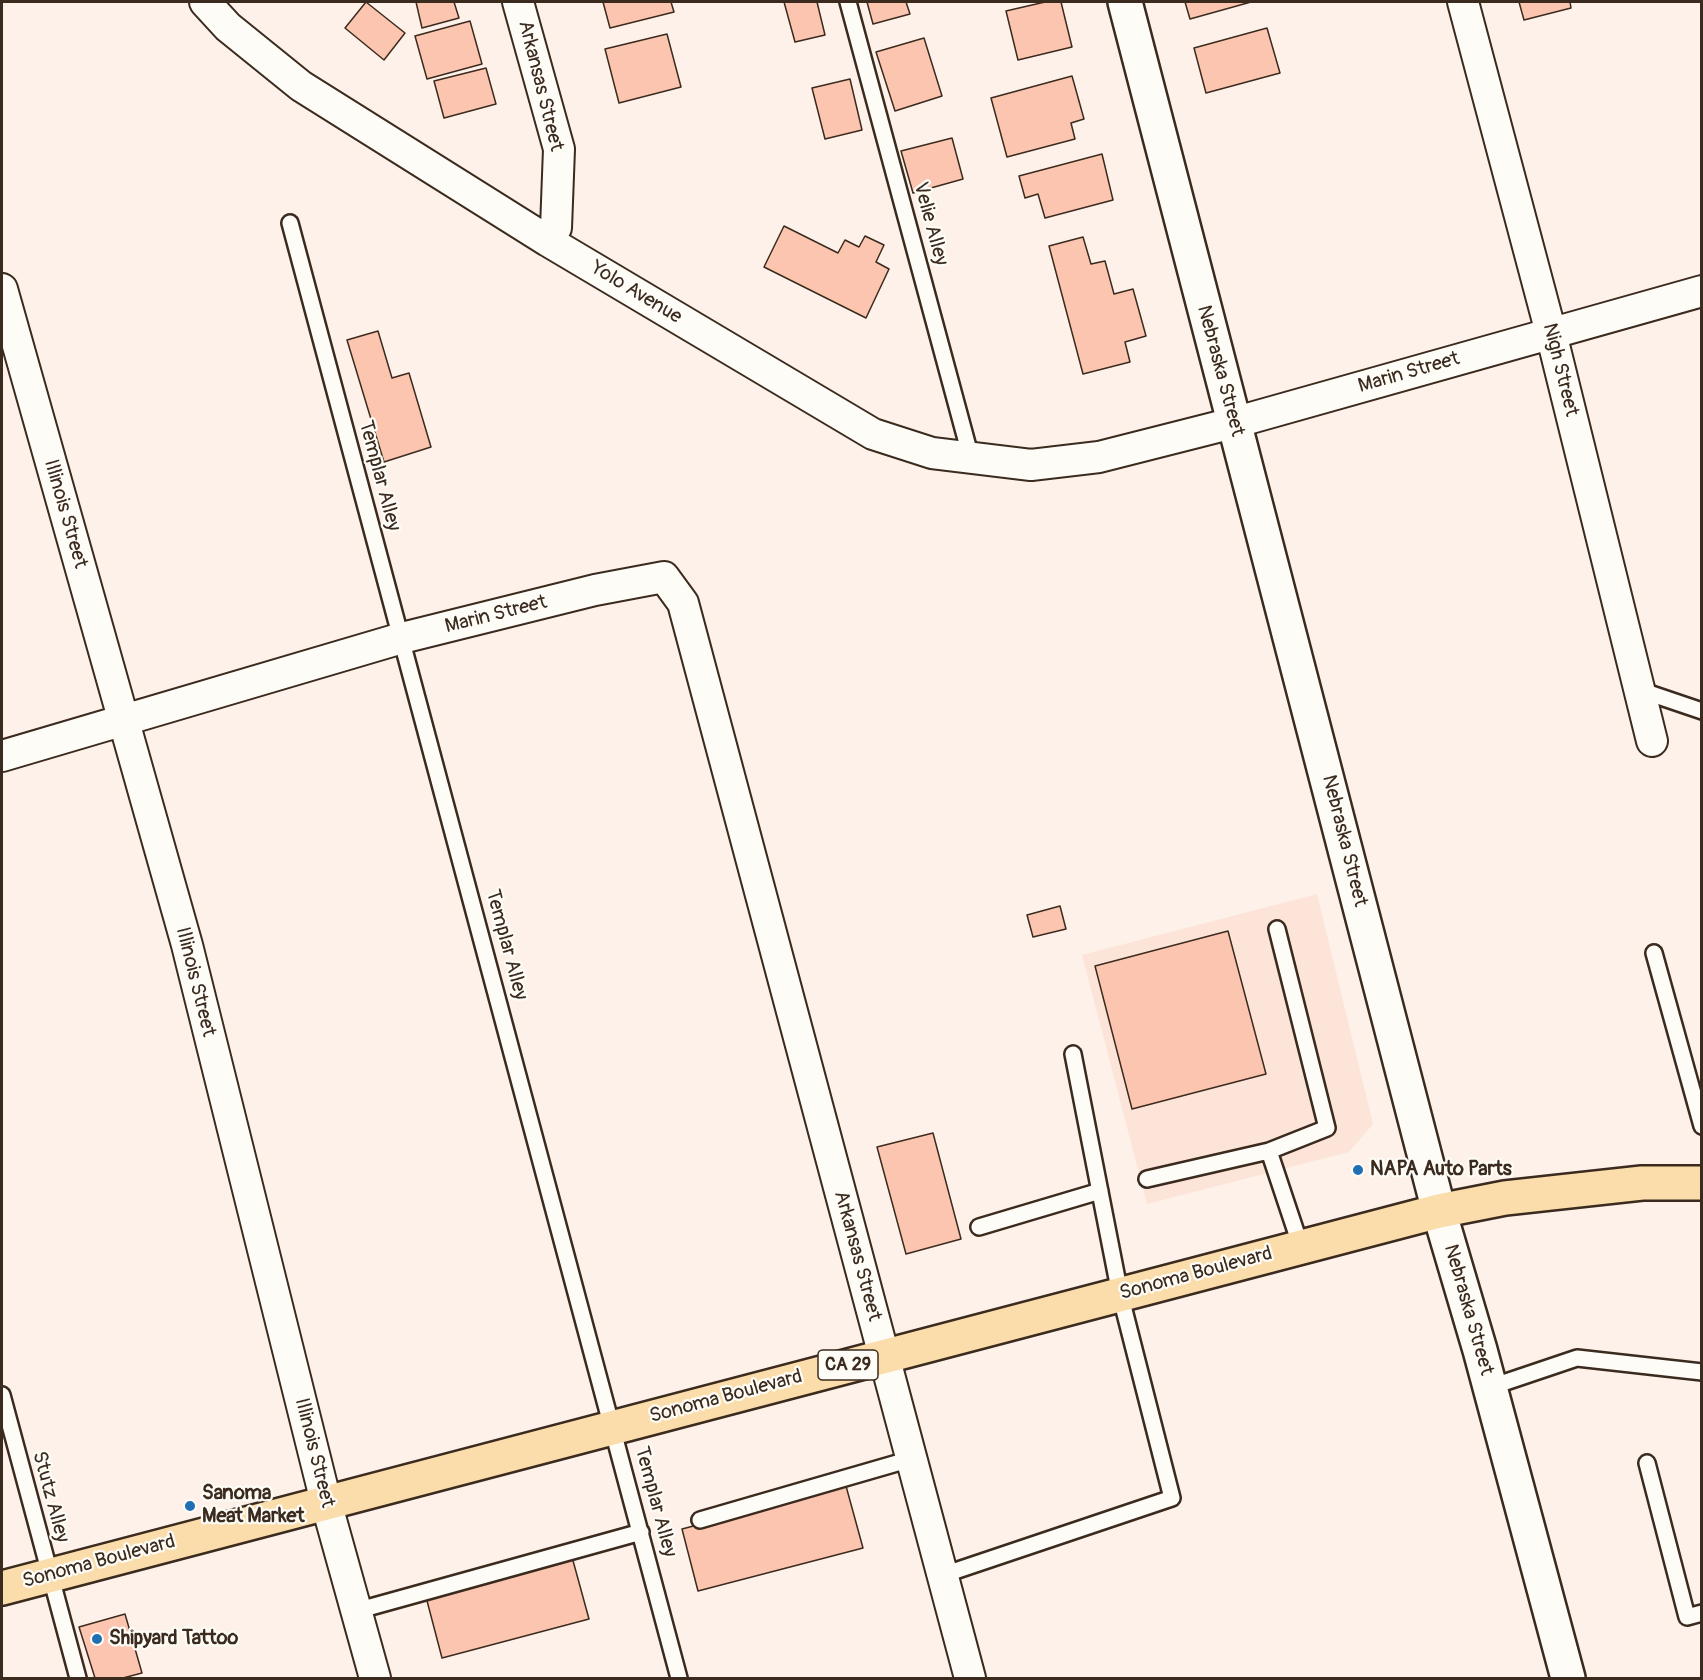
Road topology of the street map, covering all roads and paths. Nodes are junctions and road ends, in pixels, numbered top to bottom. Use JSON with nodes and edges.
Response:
{"nodes":[{"id":1,"x":205,"y":2,"type":"edge"},
{"id":2,"x":518,"y":2,"type":"edge"},
{"id":3,"x":848,"y":2,"type":"edge"},
{"id":4,"x":1125,"y":2,"type":"edge"},
{"id":5,"x":1463,"y":2,"type":"edge"},
{"id":6,"x":290,"y":223,"type":"dead end"},
{"id":7,"x":548,"y":241,"type":"junction"},
{"id":8,"x":2,"y":289,"type":"edge"},
{"id":9,"x":1701,"y":291,"type":"edge"},
{"id":10,"x":1551,"y":333,"type":"junction"},
{"id":11,"x":1233,"y":423,"type":"junction"},
{"id":12,"x":1116,"y":453,"type":"joint"},
{"id":13,"x":971,"y":458,"type":"junction"},
{"id":14,"x":402,"y":639,"type":"junction"},
{"id":15,"x":1640,"y":690,"type":"junction"},
{"id":16,"x":1701,"y":711,"type":"edge"},
{"id":17,"x":123,"y":721,"type":"junction"},
{"id":18,"x":1652,"y":741,"type":"dead end"},
{"id":19,"x":2,"y":756,"type":"edge"},
{"id":20,"x":762,"y":903,"type":"joint"},
{"id":21,"x":1277,"y":929,"type":"dead end"},
{"id":22,"x":1654,"y":953,"type":"dead end"},
{"id":23,"x":1072,"y":1054,"type":"dead end"},
{"id":24,"x":1697,"y":1096,"type":"edge"},
{"id":25,"x":1701,"y":1126,"type":"edge"},
{"id":26,"x":1269,"y":1151,"type":"junction"},
{"id":27,"x":1147,"y":1179,"type":"dead end"},
{"id":28,"x":1701,"y":1183,"type":"edge"},
{"id":29,"x":1100,"y":1191,"type":"junction"},
{"id":30,"x":1439,"y":1211,"type":"junction"},
{"id":31,"x":979,"y":1227,"type":"dead end"},
{"id":32,"x":1301,"y":1247,"type":"junction"},
{"id":33,"x":1120,"y":1294,"type":"junction"},
{"id":34,"x":883,"y":1356,"type":"junction"},
{"id":35,"x":1701,"y":1371,"type":"edge"},
{"id":36,"x":1491,"y":1388,"type":"junction"},
{"id":37,"x":2,"y":1395,"type":"edge"},
{"id":38,"x":613,"y":1426,"type":"junction"},
{"id":39,"x":911,"y":1459,"type":"junction"},
{"id":40,"x":1647,"y":1462,"type":"dead end"},
{"id":41,"x":326,"y":1502,"type":"junction"},
{"id":42,"x":700,"y":1520,"type":"dead end"},
{"id":43,"x":641,"y":1532,"type":"junction"},
{"id":44,"x":50,"y":1575,"type":"junction"},
{"id":45,"x":943,"y":1575,"type":"junction"},
{"id":46,"x":2,"y":1588,"type":"edge"},
{"id":47,"x":356,"y":1611,"type":"junction"},
{"id":48,"x":1701,"y":1613,"type":"edge"},
{"id":49,"x":78,"y":1678,"type":"edge"},
{"id":50,"x":375,"y":1678,"type":"edge"},
{"id":51,"x":679,"y":1678,"type":"edge"},
{"id":52,"x":970,"y":1678,"type":"edge"},
{"id":53,"x":1568,"y":1678,"type":"edge"}],
"edges":[{"from":1,"to":7,"type":"street","name":"Yolo Avenue"},
{"from":2,"to":7,"type":"street","name":"Arkansas Street"},
{"from":3,"to":13,"type":"lane","name":"Velie Alley"},
{"from":4,"to":11,"type":"street","name":"Nebraska Street"},
{"from":5,"to":10,"type":"street","name":"Nigh Street"},
{"from":6,"to":14,"type":"lane","name":"Templar Alley"},
{"from":7,"to":13,"type":"street","name":"Yolo Avenue"},
{"from":8,"to":17,"type":"street","name":"Illinois Street"},
{"from":9,"to":10,"type":"street","name":"Marin Street"},
{"from":10,"to":11,"type":"street","name":"Marin Street"},
{"from":10,"to":15,"type":"street","name":"Nigh Street"},
{"from":11,"to":12,"type":"street","name":"Marin Street"},
{"from":11,"to":30,"type":"street","name":"Nebraska Street"},
{"from":12,"to":13,"type":"street","name":"Yolo Avenue"},
{"from":14,"to":17,"type":"street","name":"Marin Street"},
{"from":14,"to":20,"type":"street","name":"Marin Street"},
{"from":14,"to":38,"type":"lane","name":"Templar Alley"},
{"from":15,"to":16,"type":"lane"},
{"from":15,"to":18,"type":"street","name":"Nigh Street"},
{"from":17,"to":19,"type":"street","name":"Marin Street"},
{"from":17,"to":41,"type":"street","name":"Illinois Street"},
{"from":20,"to":34,"type":"street","name":"Arkansas Street"},
{"from":21,"to":26,"type":"lane"},
{"from":22,"to":24,"type":"lane"},
{"from":23,"to":29,"type":"lane"},
{"from":24,"to":25,"type":"lane"},
{"from":26,"to":27,"type":"lane"},
{"from":26,"to":32,"type":"lane"},
{"from":28,"to":30,"type":"main road","name":"Sonoma Boulevard","number":"CA 29"},
{"from":29,"to":31,"type":"lane"},
{"from":29,"to":33,"type":"lane"},
{"from":30,"to":32,"type":"main road","name":"Sonoma Boulevard","number":"CA 29"},
{"from":30,"to":36,"type":"street","name":"Nebraska Street"},
{"from":32,"to":33,"type":"main road","name":"Sonoma Boulevard","number":"CA 29"},
{"from":33,"to":34,"type":"main road","name":"Sonoma Boulevard","number":"CA 29"},
{"from":33,"to":45,"type":"lane"},
{"from":34,"to":38,"type":"main road","name":"Sonoma Boulevard","number":"CA 29"},
{"from":34,"to":39,"type":"street","name":"Arkansas Street"},
{"from":35,"to":36,"type":"lane"},
{"from":36,"to":53,"type":"street","name":"Nebraska Street"},
{"from":37,"to":44,"type":"lane","name":"Stutz Alley"},
{"from":38,"to":41,"type":"main road","name":"Sonoma Boulevard","number":"CA 29"},
{"from":38,"to":43,"type":"lane","name":"Templar Alley"},
{"from":39,"to":42,"type":"lane"},
{"from":39,"to":45,"type":"street","name":"Arkansas Street"},
{"from":40,"to":48,"type":"lane"},
{"from":41,"to":44,"type":"main road","name":"Sonoma Boulevard","number":"CA 29"},
{"from":41,"to":47,"type":"street","name":"Illinois Street"},
{"from":43,"to":47,"type":"lane"},
{"from":43,"to":51,"type":"lane","name":"Templar Alley"},
{"from":44,"to":46,"type":"main road","name":"Sonoma Boulevard","number":"CA 29"},
{"from":44,"to":49,"type":"lane","name":"Stutz Alley"},
{"from":45,"to":52,"type":"street","name":"Arkansas Street"},
{"from":47,"to":50,"type":"street","name":"Illinois Street"}]}
